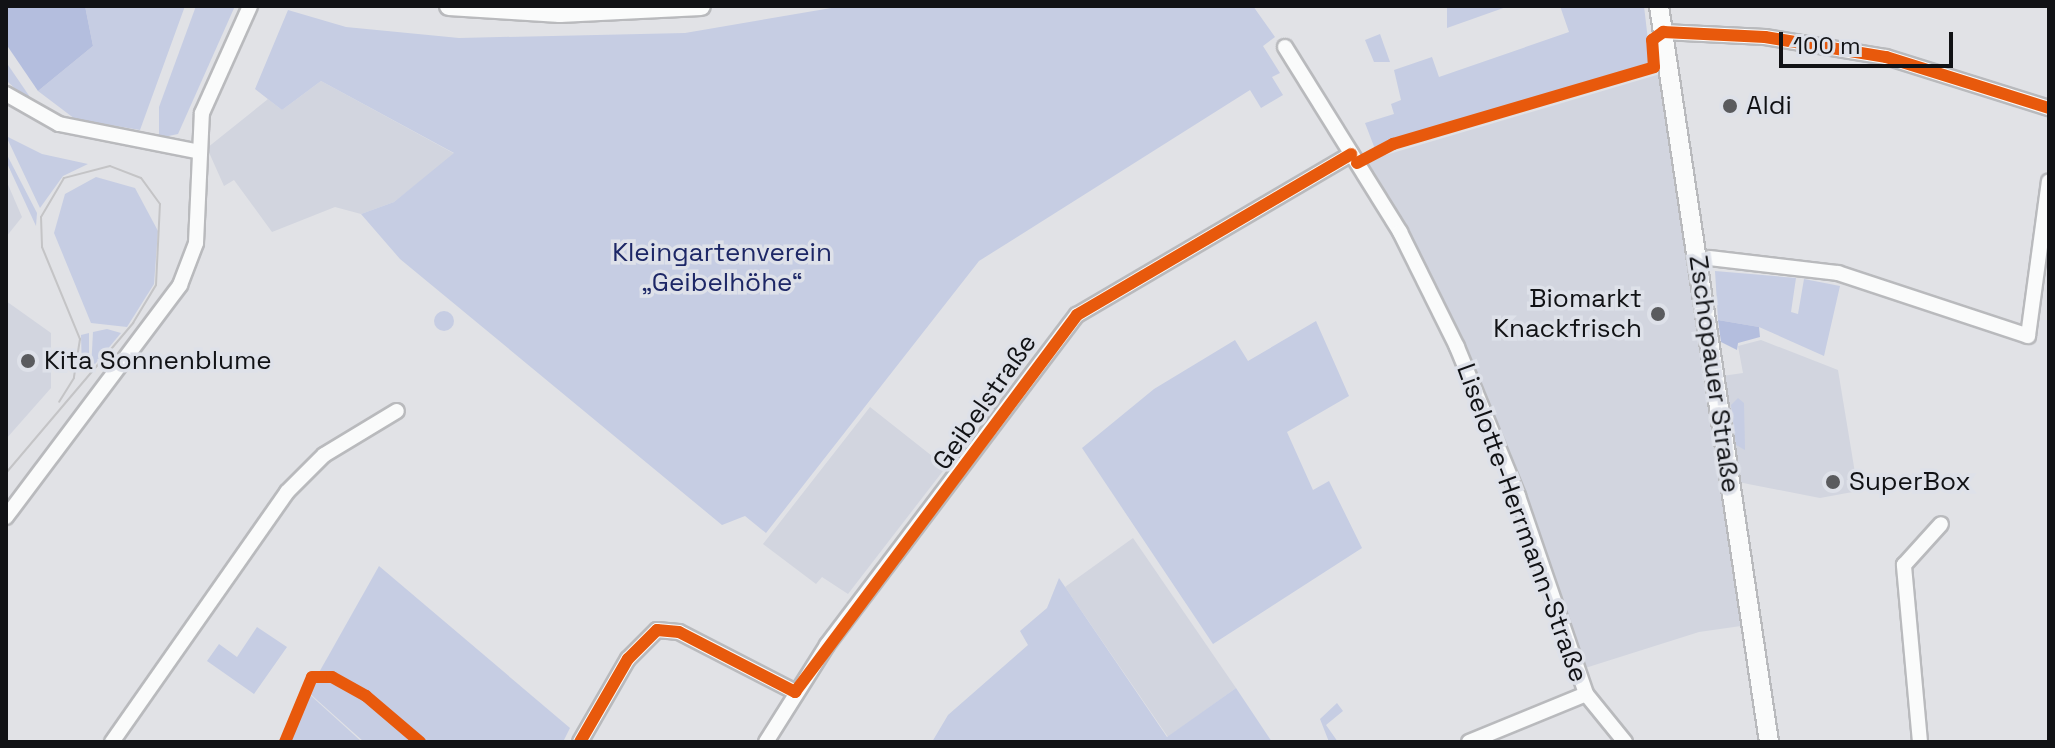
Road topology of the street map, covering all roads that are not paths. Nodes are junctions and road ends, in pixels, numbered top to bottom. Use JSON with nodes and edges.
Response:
{"nodes":[{"id":1,"x":250,"y":6,"type":"edge"},
{"id":2,"x":449,"y":6,"type":"edge"},
{"id":3,"x":701,"y":6,"type":"edge"},
{"id":4,"x":1659,"y":6,"type":"edge"},
{"id":5,"x":1663,"y":32,"type":"junction"},
{"id":6,"x":1285,"y":47,"type":"dead end"},
{"id":7,"x":6,"y":94,"type":"edge"},
{"id":8,"x":2049,"y":108,"type":"edge"},
{"id":9,"x":195,"y":151,"type":"junction"},
{"id":10,"x":1351,"y":154,"type":"junction"},
{"id":11,"x":2049,"y":181,"type":"edge"},
{"id":12,"x":1710,"y":258,"type":"dead end"},
{"id":13,"x":397,"y":411,"type":"dead end"},
{"id":14,"x":6,"y":517,"type":"edge"},
{"id":15,"x":1941,"y":524,"type":"dead end"},
{"id":16,"x":795,"y":692,"type":"junction"},
{"id":17,"x":1586,"y":694,"type":"junction"},
{"id":18,"x":112,"y":742,"type":"edge"},
{"id":19,"x":580,"y":742,"type":"edge"},
{"id":20,"x":766,"y":742,"type":"edge"},
{"id":21,"x":1469,"y":742,"type":"edge"},
{"id":22,"x":1625,"y":742,"type":"edge"},
{"id":23,"x":1769,"y":742,"type":"edge"},
{"id":24,"x":1920,"y":742,"type":"edge"}],
"edges":[{"from":1,"to":9,"type":"street"},
{"from":2,"to":3,"type":"main road"},
{"from":4,"to":5,"type":"main road","name":"Zschopauer Straße"},
{"from":5,"to":8,"type":"street"},
{"from":5,"to":23,"type":"main road","name":"Zschopauer Straße"},
{"from":6,"to":10,"type":"street","name":"Liselotte-Herrmann-Straße"},
{"from":7,"to":9,"type":"street"},
{"from":9,"to":14,"type":"street"},
{"from":10,"to":16,"type":"street","name":"Geibelstraße"},
{"from":10,"to":17,"type":"street","name":"Liselotte-Herrmann-Straße"},
{"from":11,"to":12,"type":"street"},
{"from":13,"to":18,"type":"street"},
{"from":15,"to":24,"type":"street"},
{"from":16,"to":19,"type":"street"},
{"from":16,"to":20,"type":"street","name":"Geibelstraße"},
{"from":17,"to":21,"type":"street"},
{"from":17,"to":22,"type":"street","name":"Liselotte-Herrmann-Straße"}]}
